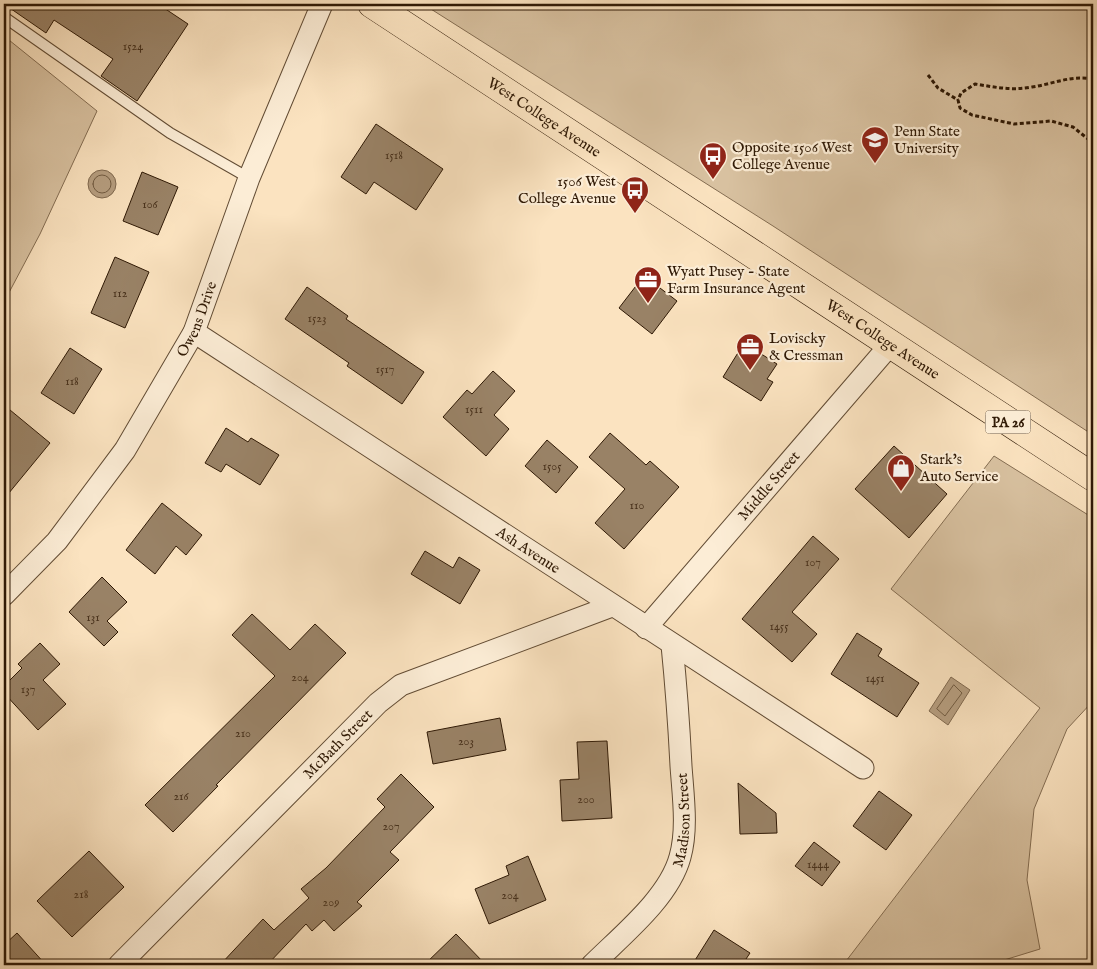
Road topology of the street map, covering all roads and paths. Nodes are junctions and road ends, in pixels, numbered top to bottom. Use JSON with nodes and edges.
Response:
{"nodes":[{"id":1,"x":322,"y":4,"type":"edge"},
{"id":2,"x":372,"y":4,"type":"edge"},
{"id":3,"x":4,"y":17,"type":"edge"},
{"id":4,"x":928,"y":75,"type":"dead end"},
{"id":5,"x":1093,"y":79,"type":"edge"},
{"id":6,"x":958,"y":100,"type":"junction"},
{"id":7,"x":1093,"y":143,"type":"edge"},
{"id":8,"x":249,"y":178,"type":"junction"},
{"id":9,"x":194,"y":332,"type":"junction"},
{"id":10,"x":890,"y":345,"type":"junction"},
{"id":11,"x":1093,"y":477,"type":"edge"},
{"id":12,"x":4,"y":595,"type":"edge"},
{"id":13,"x":612,"y":606,"type":"junction"},
{"id":14,"x":646,"y":628,"type":"junction"},
{"id":15,"x":672,"y":645,"type":"junction"},
{"id":16,"x":863,"y":768,"type":"dead end"},
{"id":17,"x":119,"y":965,"type":"edge"},
{"id":18,"x":592,"y":965,"type":"edge"}],
"edges":[{"from":1,"to":8,"type":"street","name":"Owens Drive"},
{"from":2,"to":10,"type":"main road","name":"West College Avenue","number":"PA 26"},
{"from":3,"to":8,"type":"lane"},
{"from":4,"to":6,"type":"path"},
{"from":5,"to":6,"type":"path"},
{"from":6,"to":7,"type":"path"},
{"from":8,"to":9,"type":"street","name":"Owens Drive"},
{"from":9,"to":12,"type":"street","name":"Owens Drive"},
{"from":9,"to":13,"type":"street","name":"Ash Avenue"},
{"from":10,"to":11,"type":"main road","name":"West College Avenue","number":"PA 26"},
{"from":10,"to":14,"type":"street","name":"Middle Street"},
{"from":13,"to":14,"type":"street","name":"Ash Avenue"},
{"from":13,"to":17,"type":"street","name":"McBath Street"},
{"from":14,"to":15,"type":"street","name":"Ash Avenue"},
{"from":15,"to":16,"type":"street","name":"Ash Avenue"},
{"from":15,"to":18,"type":"street","name":"Madison Street"}]}
